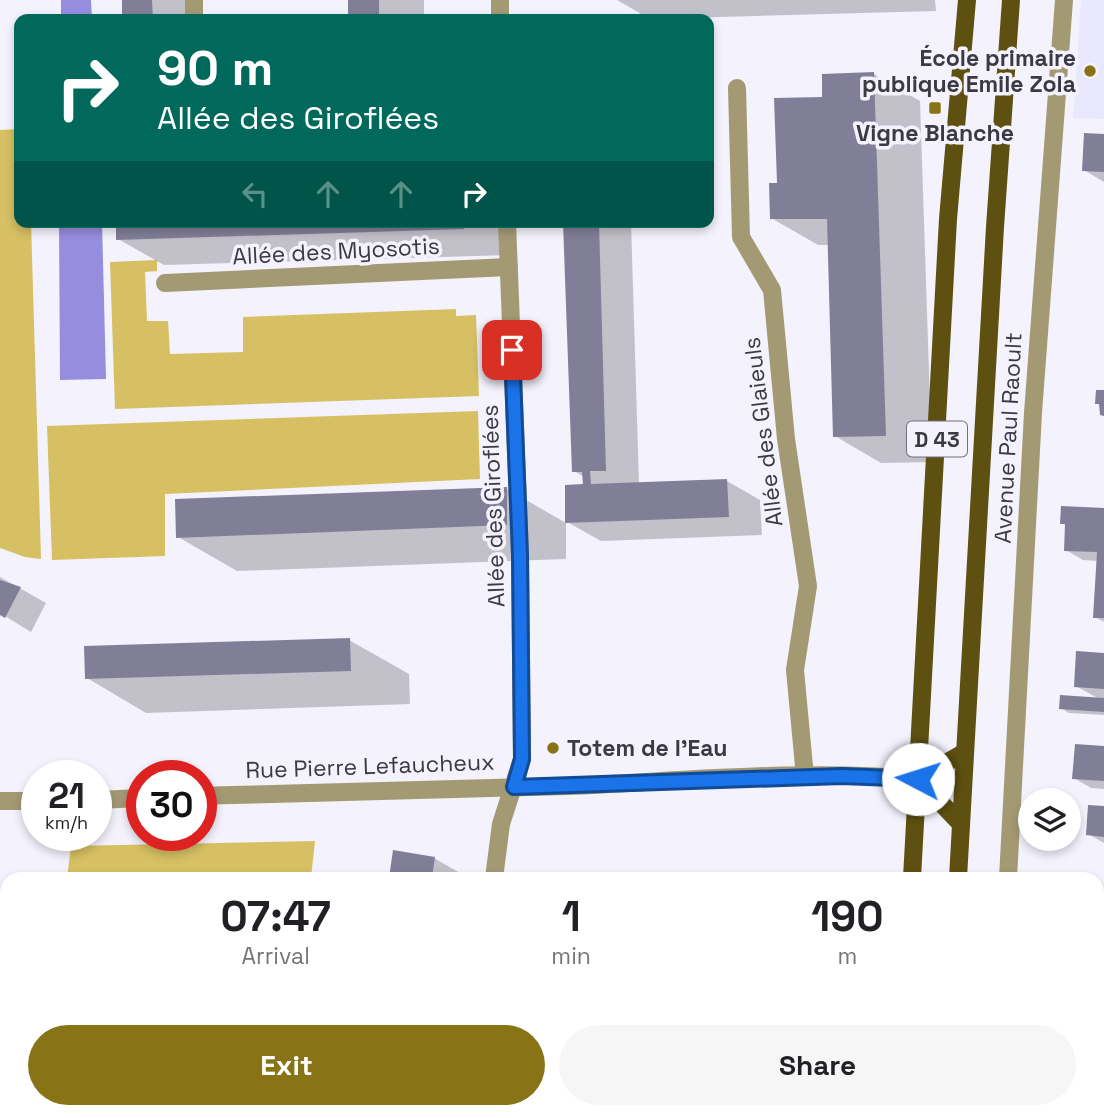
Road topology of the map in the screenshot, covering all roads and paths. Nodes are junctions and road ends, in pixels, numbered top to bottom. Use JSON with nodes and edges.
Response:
{"nodes":[{"id":1,"x":967,"y":0,"type":"edge"},
{"id":2,"x":1011,"y":0,"type":"edge"},
{"id":3,"x":1063,"y":0,"type":"edge"},
{"id":4,"x":737,"y":88,"type":"dead end"},
{"id":5,"x":508,"y":228,"type":"edge"},
{"id":6,"x":509,"y":267,"type":"junction"},
{"id":7,"x":165,"y":283,"type":"dead end"},
{"id":8,"x":965,"y":752,"type":"junction"},
{"id":9,"x":805,"y":777,"type":"junction"},
{"id":10,"x":918,"y":779,"type":"junction"},
{"id":11,"x":514,"y":787,"type":"junction"},
{"id":12,"x":217,"y":796,"type":"edge"},
{"id":13,"x":0,"y":801,"type":"edge"},
{"id":14,"x":21,"y":801,"type":"edge"},
{"id":15,"x":961,"y":824,"type":"junction"},
{"id":16,"x":495,"y":872,"type":"edge"},
{"id":17,"x":912,"y":872,"type":"edge"},
{"id":18,"x":958,"y":872,"type":"edge"},
{"id":19,"x":1008,"y":872,"type":"edge"}],
"edges":[{"from":1,"to":10,"type":"main road","number":"D 43"},
{"from":2,"to":8,"type":"main road","number":"D 43"},
{"from":3,"to":19,"type":"street","name":"Avenue Paul Raoult"},
{"from":4,"to":9,"type":"street","name":"Allée des Glaieuls"},
{"from":5,"to":6,"type":"street","name":"Allée des Giroflées"},
{"from":6,"to":7,"type":"street","name":"Allée des Myosotis"},
{"from":6,"to":11,"type":"street","name":"Allée des Giroflées"},
{"from":8,"to":10,"type":"main road"},
{"from":8,"to":15,"type":"main road","number":"D 43"},
{"from":9,"to":10,"type":"street","name":"Rue Pierre Lefaucheux"},
{"from":9,"to":11,"type":"street","name":"Rue Pierre Lefaucheux"},
{"from":10,"to":15,"type":"main road"},
{"from":10,"to":17,"type":"main road","number":"D 43"},
{"from":11,"to":12,"type":"street","name":"Rue Pierre Lefaucheux"},
{"from":11,"to":16,"type":"street","name":"Allée des Giroflées"},
{"from":13,"to":14,"type":"street"},
{"from":15,"to":18,"type":"main road","number":"D 43"}]}
